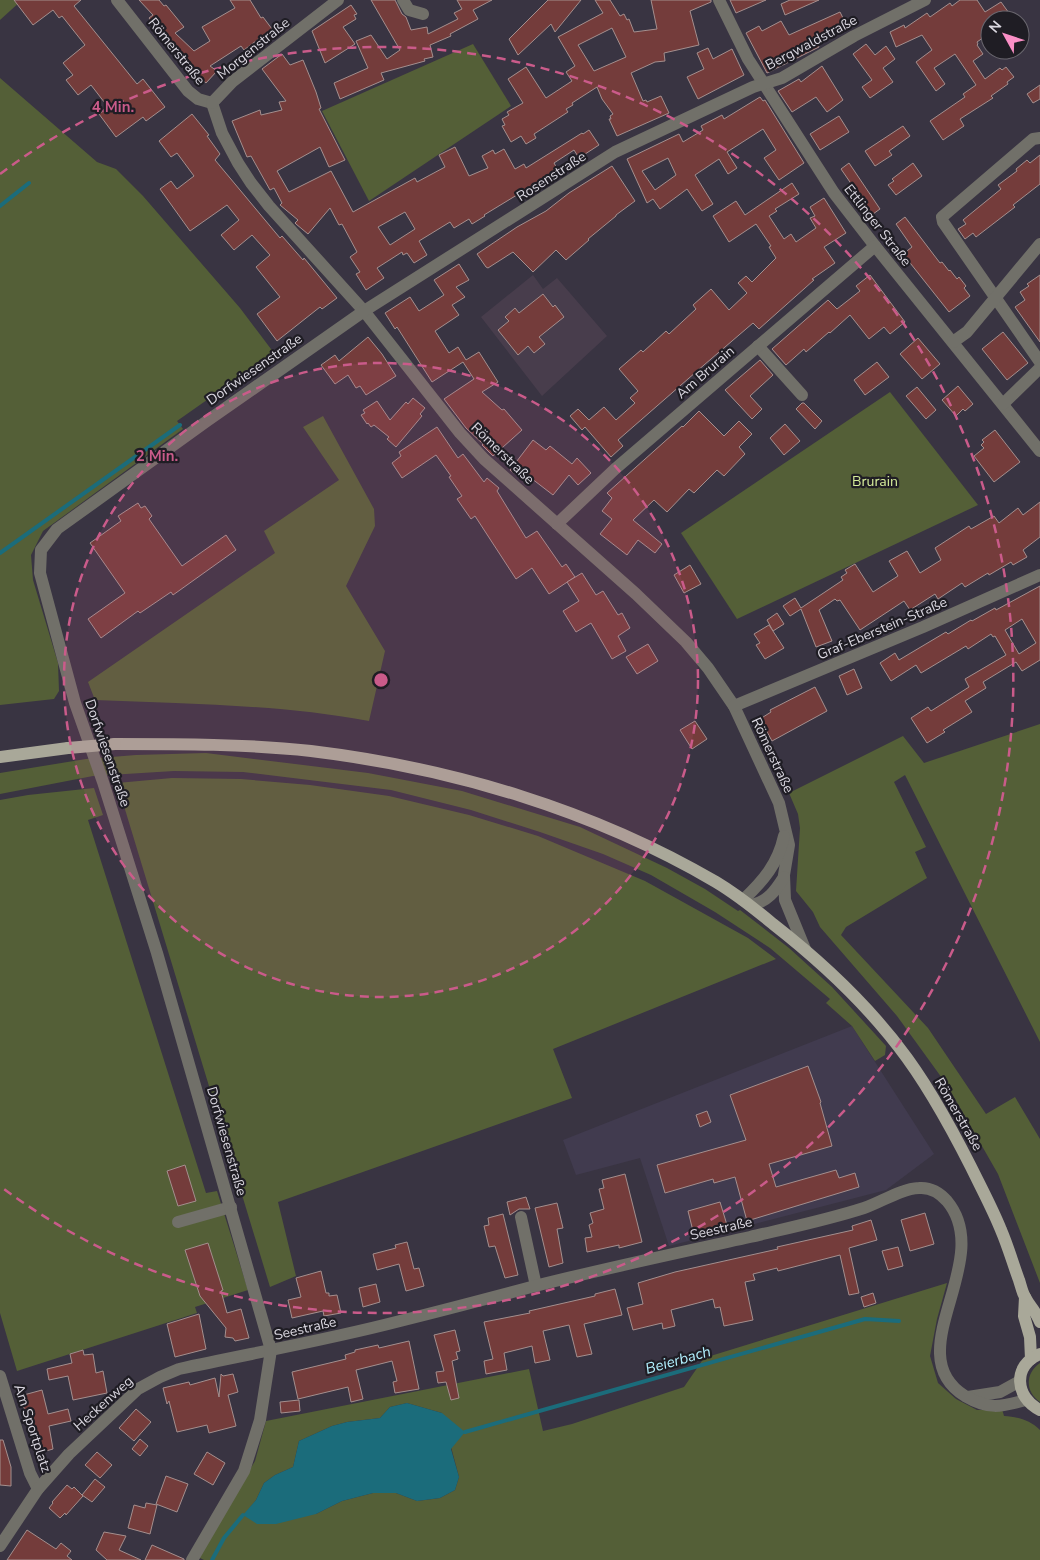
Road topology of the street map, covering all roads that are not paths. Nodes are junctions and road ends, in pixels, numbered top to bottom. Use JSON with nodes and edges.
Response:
{"nodes":[{"id":1,"x":117,"y":0,"type":"edge"},
{"id":2,"x":338,"y":0,"type":"edge"},
{"id":3,"x":403,"y":0,"type":"edge"},
{"id":4,"x":720,"y":0,"type":"edge"},
{"id":5,"x":926,"y":0,"type":"edge"},
{"id":6,"x":422,"y":14,"type":"dead end"},
{"id":7,"x":764,"y":84,"type":"junction"},
{"id":8,"x":212,"y":103,"type":"junction"},
{"id":9,"x":1040,"y":138,"type":"edge"},
{"id":10,"x":1040,"y":244,"type":"edge"},
{"id":11,"x":875,"y":246,"type":"junction"},
{"id":12,"x":994,"y":298,"type":"junction"},
{"id":13,"x":364,"y":312,"type":"junction"},
{"id":14,"x":953,"y":342,"type":"junction"},
{"id":15,"x":758,"y":346,"type":"junction"},
{"id":16,"x":1040,"y":362,"type":"edge"},
{"id":17,"x":1040,"y":368,"type":"edge"},
{"id":18,"x":802,"y":395,"type":"dead end"},
{"id":19,"x":1003,"y":404,"type":"junction"},
{"id":20,"x":1039,"y":448,"type":"edge"},
{"id":21,"x":557,"y":524,"type":"junction"},
{"id":22,"x":1040,"y":574,"type":"edge"},
{"id":23,"x":734,"y":706,"type":"junction"},
{"id":24,"x":0,"y":757,"type":"edge"},
{"id":25,"x":785,"y":826,"type":"junction"},
{"id":26,"x":784,"y":877,"type":"junction"},
{"id":27,"x":746,"y":903,"type":"junction"},
{"id":28,"x":805,"y":949,"type":"junction"},
{"id":29,"x":230,"y":1207,"type":"junction"},
{"id":30,"x":521,"y":1217,"type":"dead end"},
{"id":31,"x":178,"y":1222,"type":"dead end"},
{"id":32,"x":536,"y":1286,"type":"junction"},
{"id":33,"x":1025,"y":1297,"type":"junction"},
{"id":34,"x":1040,"y":1322,"type":"edge"},
{"id":35,"x":271,"y":1350,"type":"junction"},
{"id":36,"x":1036,"y":1356,"type":"edge"},
{"id":37,"x":0,"y":1376,"type":"edge"},
{"id":38,"x":1020,"y":1381,"type":"junction"},
{"id":39,"x":968,"y":1398,"type":"junction"},
{"id":40,"x":1026,"y":1400,"type":"junction"},
{"id":41,"x":1040,"y":1410,"type":"edge"},
{"id":42,"x":38,"y":1489,"type":"junction"},
{"id":43,"x":0,"y":1546,"type":"edge"},
{"id":44,"x":192,"y":1560,"type":"edge"}],
"edges":[{"from":1,"to":8,"type":"street","name":"Römerstraße"},
{"from":2,"to":8,"type":"street","name":"Morgenstraße"},
{"from":3,"to":6,"type":"street"},
{"from":4,"to":7,"type":"street","name":"Ettlinger Straße"},
{"from":5,"to":7,"type":"street","name":"Bergwaldstraße"},
{"from":7,"to":11,"type":"street","name":"Ettlinger Straße"},
{"from":7,"to":13,"type":"street","name":"Rosenstraße"},
{"from":8,"to":13,"type":"street","name":"Römerstraße"},
{"from":9,"to":12,"type":"street"},
{"from":10,"to":12,"type":"street"},
{"from":11,"to":14,"type":"street","name":"Ettlinger Straße"},
{"from":11,"to":15,"type":"street","name":"Am Brurain"},
{"from":12,"to":14,"type":"street"},
{"from":12,"to":16,"type":"street"},
{"from":13,"to":21,"type":"street","name":"Römerstraße"},
{"from":13,"to":29,"type":"street","name":"Dorfwiesenstraße"},
{"from":14,"to":19,"type":"street","name":"Ettlinger Straße"},
{"from":15,"to":18,"type":"street"},
{"from":15,"to":21,"type":"street","name":"Am Brurain"},
{"from":17,"to":19,"type":"street"},
{"from":19,"to":20,"type":"street","name":"Ettlinger Straße"},
{"from":21,"to":23,"type":"street","name":"Römerstraße"},
{"from":22,"to":23,"type":"street","name":"Graf-Eberstein-Straße"},
{"from":23,"to":25,"type":"street","name":"Römerstraße"},
{"from":24,"to":27,"type":"main road","name":"Römerstraße","bridge":true},
{"from":25,"to":26,"type":"street","name":"Römerstraße"},
{"from":25,"to":27,"type":"street"},
{"from":26,"to":27,"type":"street"},
{"from":26,"to":28,"type":"street","name":"Römerstraße"},
{"from":27,"to":28,"type":"main road","name":"Römerstraße"},
{"from":28,"to":33,"type":"main road","name":"Römerstraße"},
{"from":29,"to":31,"type":"street"},
{"from":29,"to":35,"type":"street","name":"Dorfwiesenstraße"},
{"from":30,"to":32,"type":"street"},
{"from":32,"to":35,"type":"street","name":"Seestraße"},
{"from":32,"to":39,"type":"street","name":"Seestraße"},
{"from":33,"to":34,"type":"main road","name":"Römerstraße"},
{"from":33,"to":36,"type":"main road","name":"Römerstraße"},
{"from":35,"to":42,"type":"street","name":"Heckenweg"},
{"from":35,"to":44,"type":"street","name":"Seestraße"},
{"from":36,"to":38,"type":"main road"},
{"from":37,"to":42,"type":"street","name":"Am Sportplatz"},
{"from":38,"to":39,"type":"street"},
{"from":38,"to":40,"type":"main road"},
{"from":39,"to":40,"type":"street"},
{"from":40,"to":41,"type":"main road"},
{"from":42,"to":43,"type":"street","name":"Heckenweg"}]}
